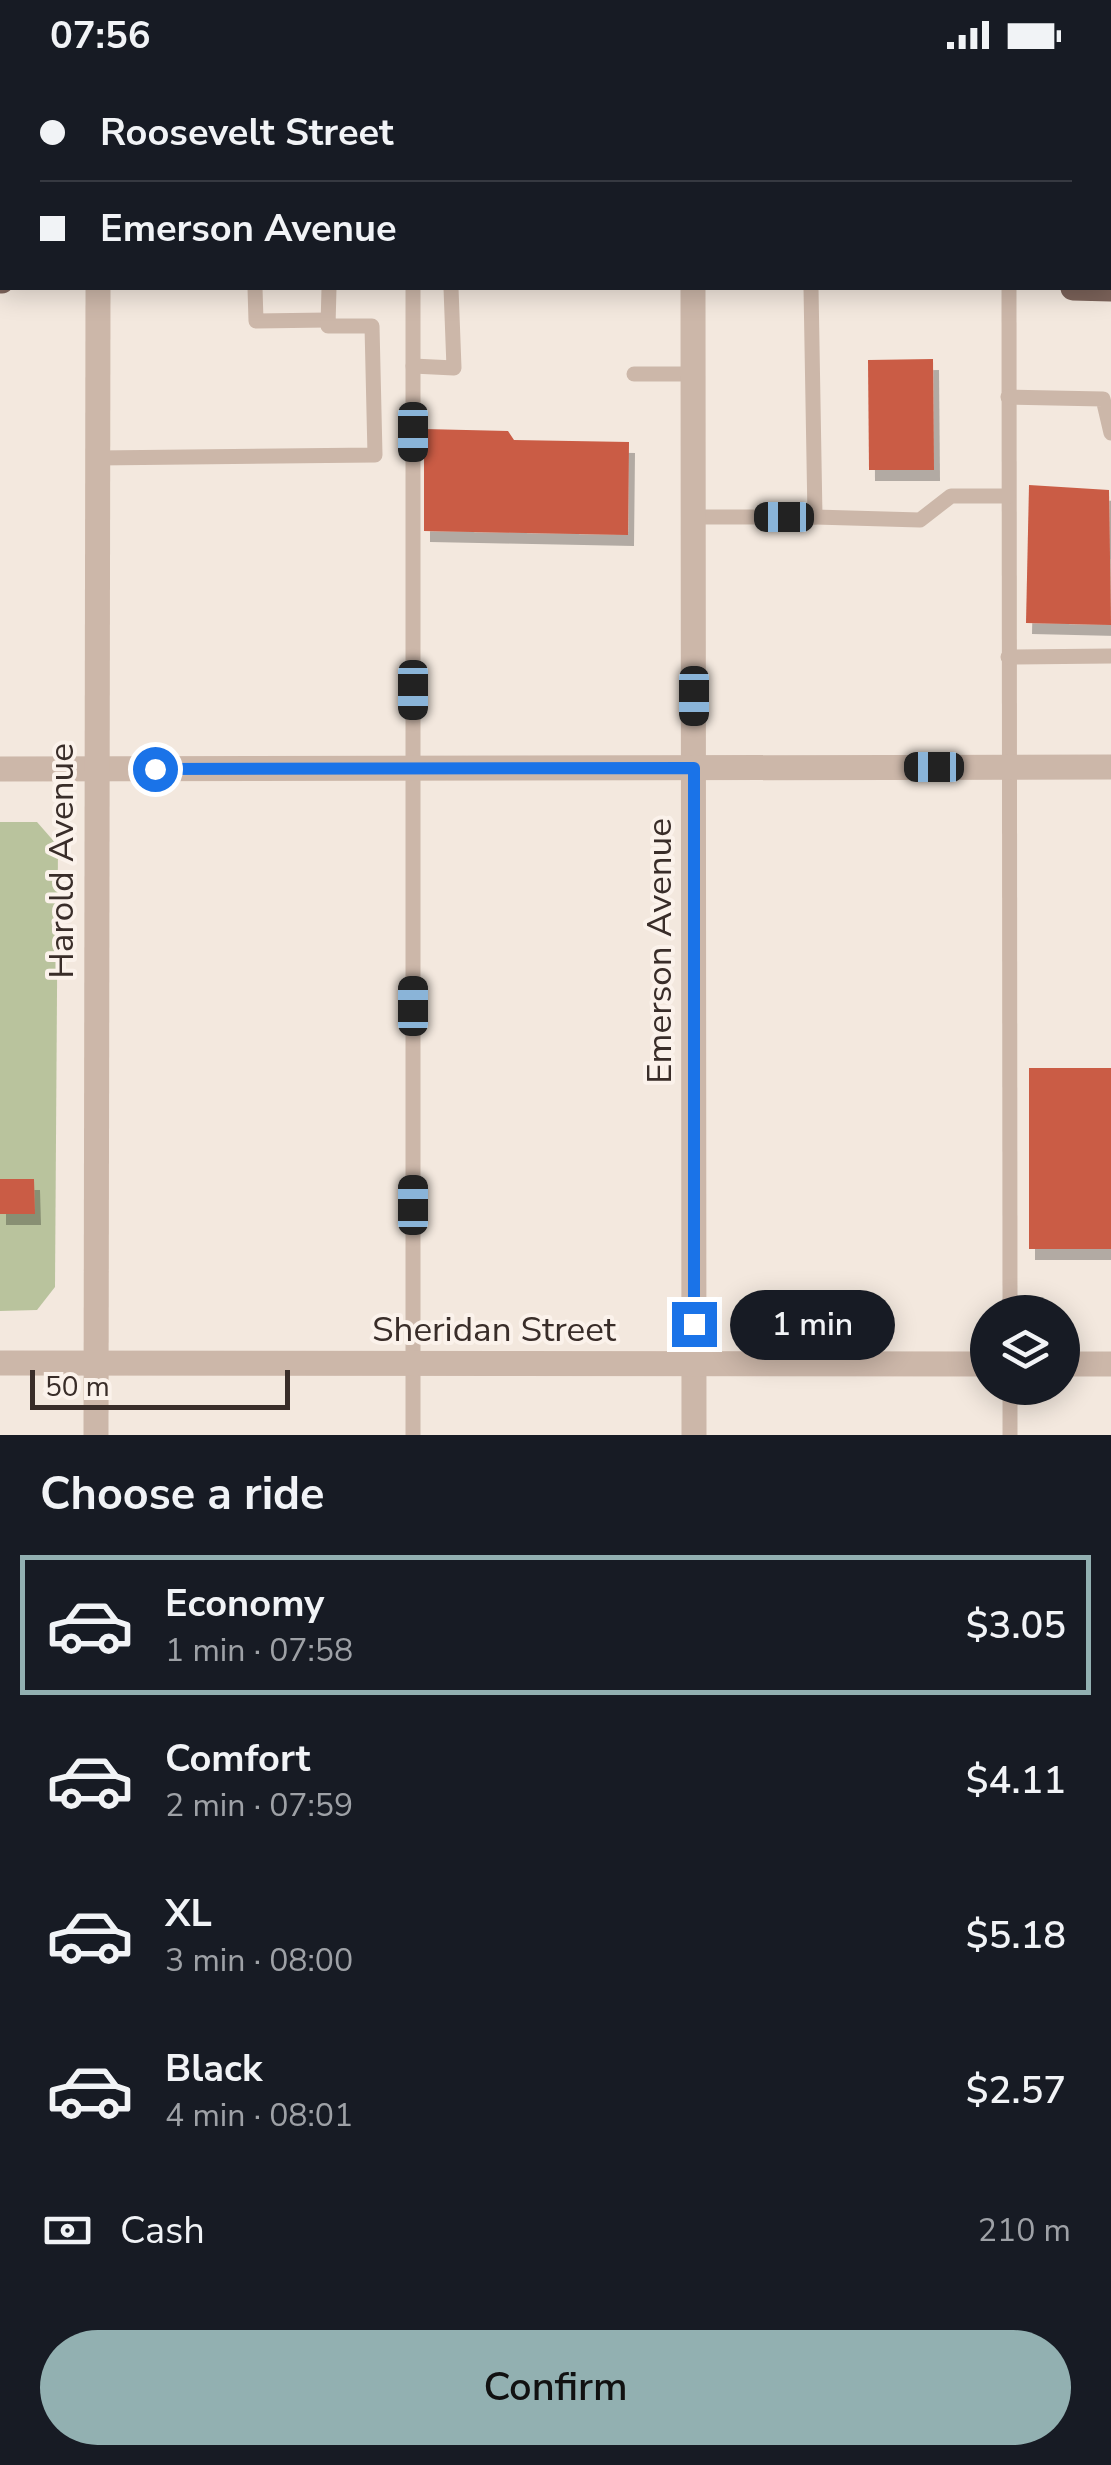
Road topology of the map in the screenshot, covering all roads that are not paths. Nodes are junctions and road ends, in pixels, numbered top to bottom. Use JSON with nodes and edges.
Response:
{"nodes":[{"id":1,"x":98,"y":290,"type":"edge"},
{"id":2,"x":254,"y":290,"type":"edge"},
{"id":3,"x":328,"y":290,"type":"edge"},
{"id":4,"x":413,"y":290,"type":"edge"},
{"id":5,"x":451,"y":290,"type":"edge"},
{"id":6,"x":692,"y":290,"type":"edge"},
{"id":7,"x":811,"y":290,"type":"edge"},
{"id":8,"x":1009,"y":290,"type":"edge"},
{"id":9,"x":328,"y":320,"type":"junction"},
{"id":10,"x":413,"y":366,"type":"junction"},
{"id":11,"x":634,"y":374,"type":"dead end"},
{"id":12,"x":692,"y":374,"type":"junction"},
{"id":13,"x":1008,"y":397,"type":"junction"},
{"id":14,"x":1111,"y":433,"type":"edge"},
{"id":15,"x":97,"y":458,"type":"junction"},
{"id":16,"x":1008,"y":496,"type":"junction"},
{"id":17,"x":815,"y":517,"type":"junction"},
{"id":18,"x":693,"y":518,"type":"junction"},
{"id":19,"x":1111,"y":656,"type":"edge"},
{"id":20,"x":1008,"y":657,"type":"junction"},
{"id":21,"x":1010,"y":767,"type":"junction"},
{"id":22,"x":1111,"y":767,"type":"edge"},
{"id":23,"x":413,"y":768,"type":"junction"},
{"id":24,"x":694,"y":768,"type":"junction"},
{"id":25,"x":0,"y":769,"type":"edge"},
{"id":26,"x":96,"y":769,"type":"junction"},
{"id":27,"x":1010,"y":1295,"type":"edge"},
{"id":28,"x":96,"y":1362,"type":"junction"},
{"id":29,"x":0,"y":1363,"type":"edge"},
{"id":30,"x":413,"y":1364,"type":"junction"},
{"id":31,"x":694,"y":1364,"type":"junction"},
{"id":32,"x":970,"y":1364,"type":"edge"},
{"id":33,"x":1080,"y":1364,"type":"edge"},
{"id":34,"x":1111,"y":1364,"type":"edge"},
{"id":35,"x":1010,"y":1405,"type":"edge"},
{"id":36,"x":96,"y":1435,"type":"edge"},
{"id":37,"x":413,"y":1435,"type":"edge"},
{"id":38,"x":694,"y":1435,"type":"edge"},
{"id":39,"x":1010,"y":1435,"type":"edge"}],
"edges":[{"from":1,"to":15,"type":"street","name":"Harold Avenue"},
{"from":2,"to":9,"type":"lane"},
{"from":3,"to":9,"type":"lane"},
{"from":4,"to":10,"type":"lane"},
{"from":5,"to":10,"type":"lane"},
{"from":6,"to":12,"type":"street","name":"Emerson Avenue"},
{"from":7,"to":17,"type":"lane"},
{"from":8,"to":13,"type":"lane"},
{"from":9,"to":15,"type":"lane"},
{"from":10,"to":23,"type":"lane"},
{"from":11,"to":12,"type":"lane"},
{"from":12,"to":18,"type":"street","name":"Emerson Avenue"},
{"from":13,"to":14,"type":"lane"},
{"from":13,"to":16,"type":"lane"},
{"from":15,"to":26,"type":"street","name":"Harold Avenue"},
{"from":16,"to":17,"type":"lane"},
{"from":16,"to":20,"type":"lane"},
{"from":17,"to":18,"type":"lane"},
{"from":18,"to":24,"type":"street","name":"Emerson Avenue"},
{"from":19,"to":20,"type":"lane"},
{"from":20,"to":21,"type":"lane"},
{"from":21,"to":22,"type":"street"},
{"from":21,"to":24,"type":"street"},
{"from":21,"to":27,"type":"lane"},
{"from":23,"to":24,"type":"street"},
{"from":23,"to":26,"type":"street"},
{"from":23,"to":30,"type":"lane"},
{"from":24,"to":31,"type":"street","name":"Emerson Avenue"},
{"from":25,"to":26,"type":"street"},
{"from":26,"to":28,"type":"street","name":"Harold Avenue"},
{"from":28,"to":29,"type":"street","name":"Sheridan Street"},
{"from":28,"to":30,"type":"street","name":"Sheridan Street"},
{"from":28,"to":36,"type":"street","name":"Harold Avenue"},
{"from":30,"to":31,"type":"street","name":"Sheridan Street"},
{"from":30,"to":37,"type":"lane"},
{"from":31,"to":32,"type":"street","name":"Sheridan Street"},
{"from":31,"to":38,"type":"street","name":"Emerson Avenue"},
{"from":33,"to":34,"type":"street"},
{"from":35,"to":39,"type":"lane"}]}
